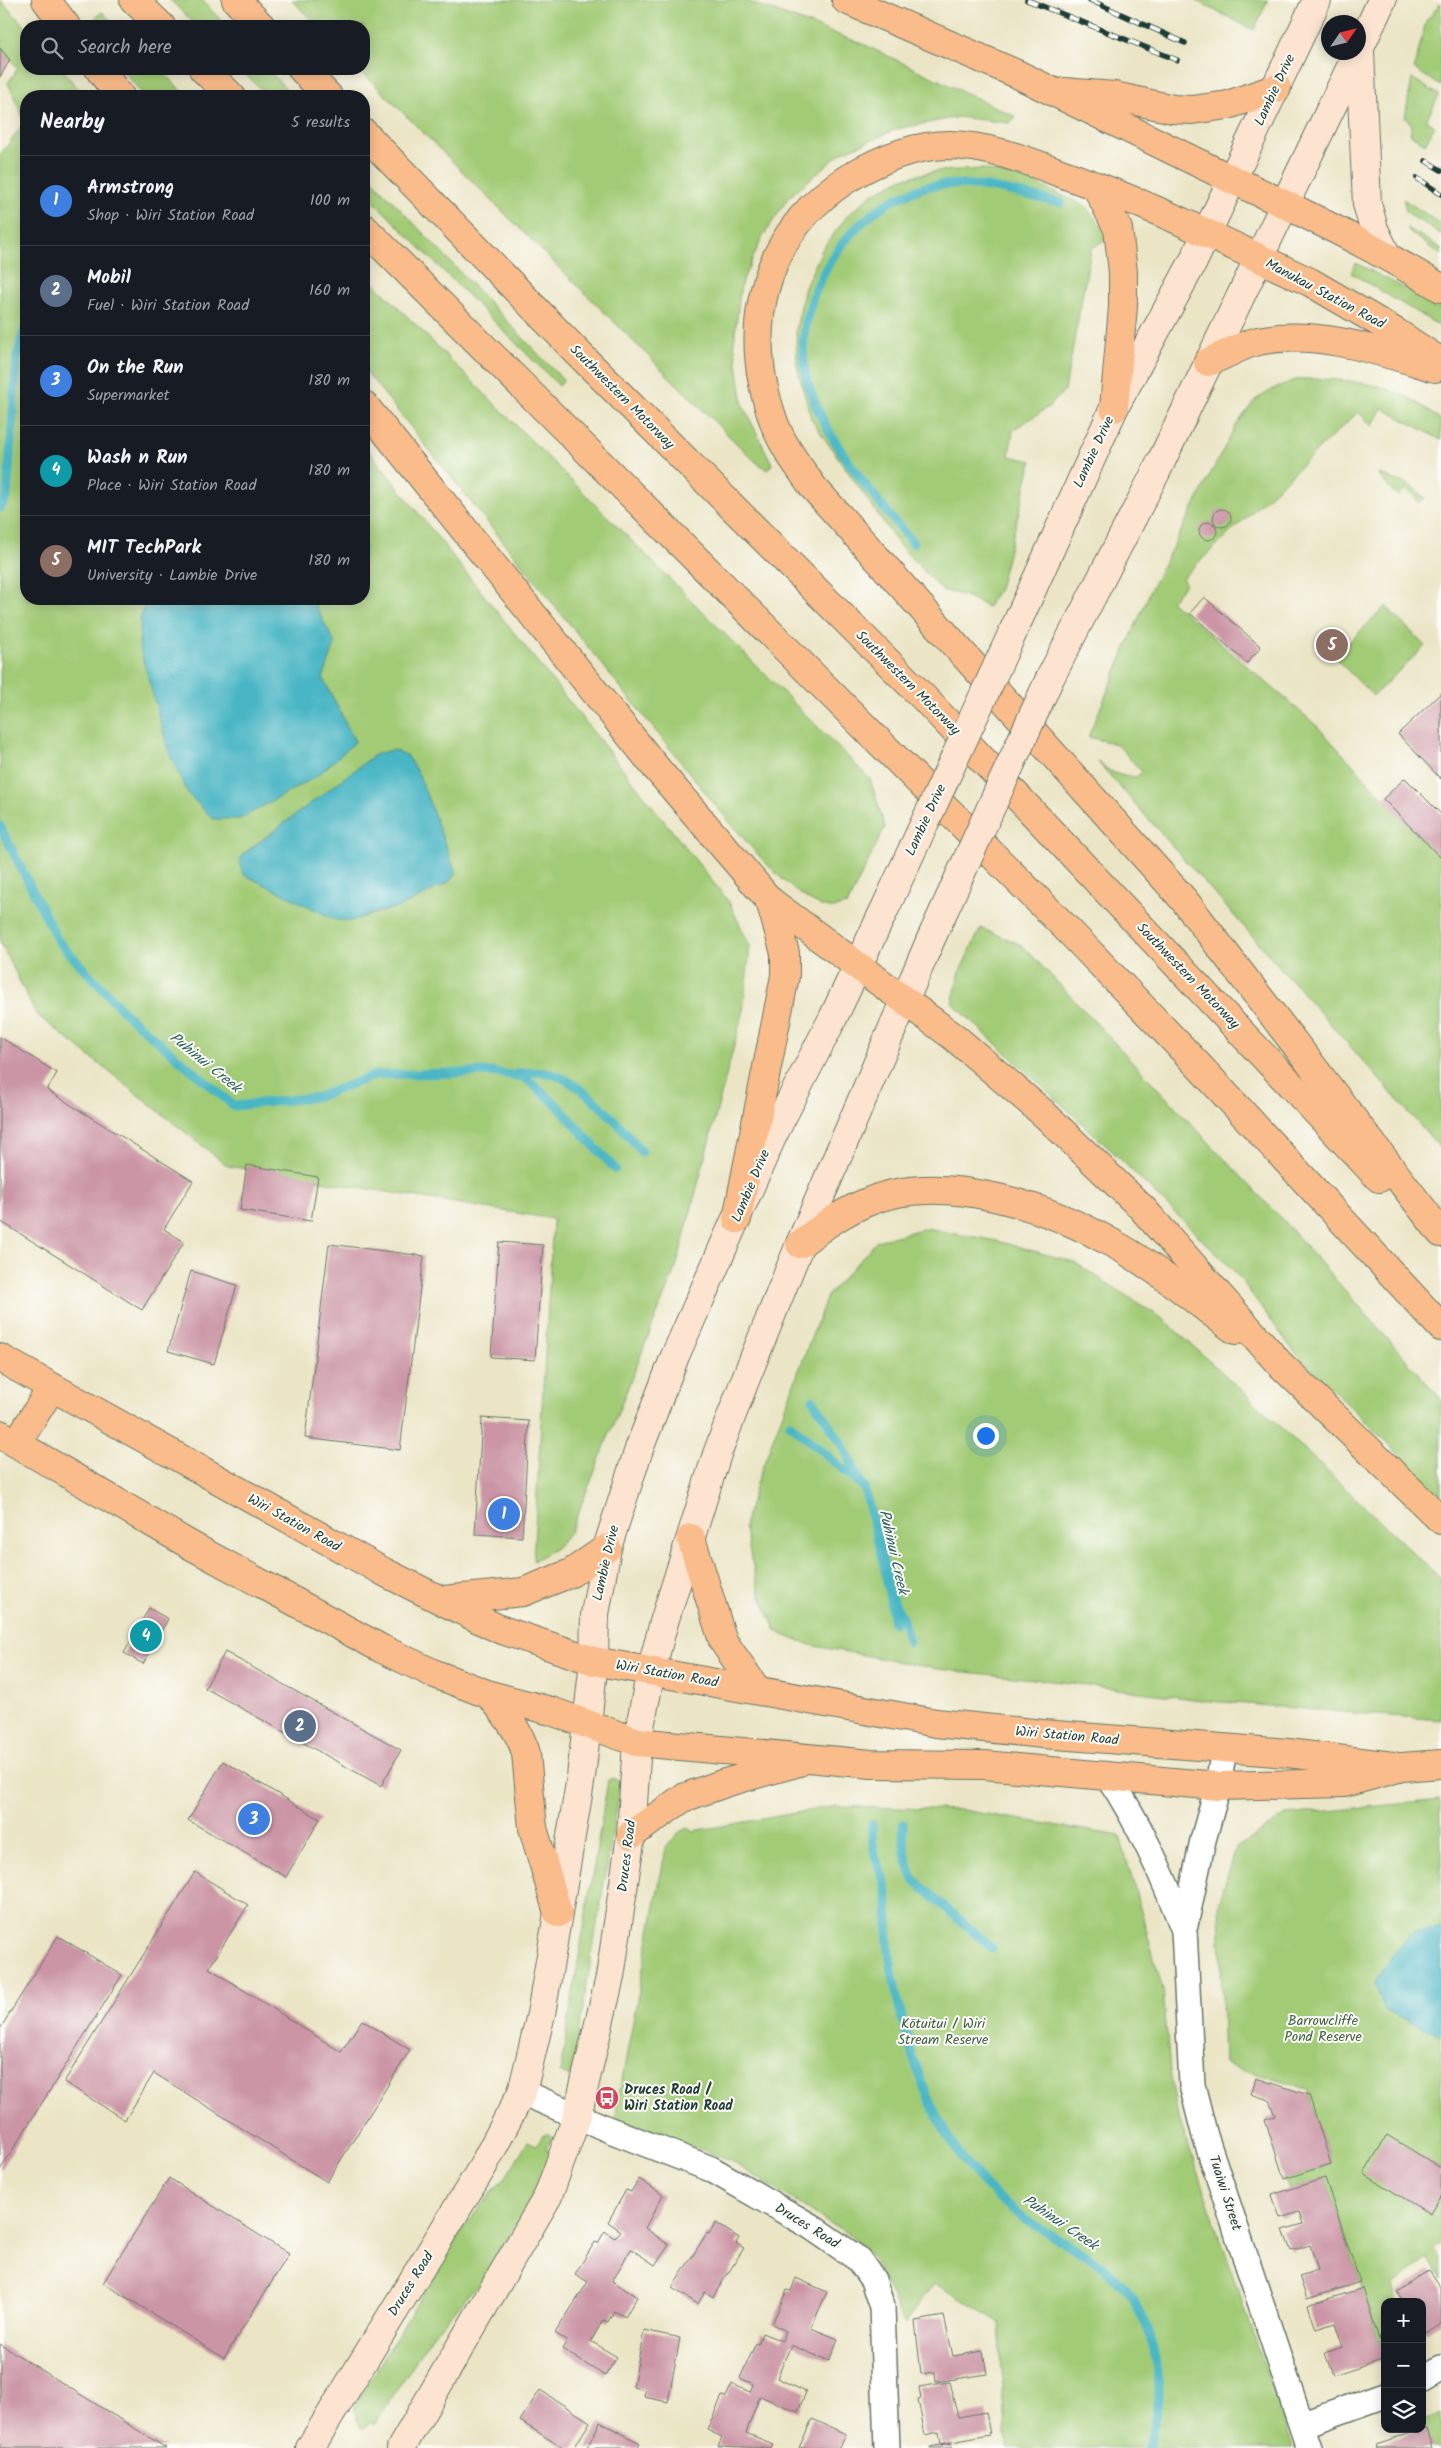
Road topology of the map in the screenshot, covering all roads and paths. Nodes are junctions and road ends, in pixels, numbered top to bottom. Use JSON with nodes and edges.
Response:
{"nodes":[{"id":1,"x":46,"y":0,"type":"edge"},
{"id":2,"x":134,"y":0,"type":"edge"},
{"id":3,"x":236,"y":0,"type":"edge"},
{"id":4,"x":846,"y":0,"type":"edge"},
{"id":5,"x":1317,"y":0,"type":"edge"},
{"id":6,"x":1382,"y":0,"type":"edge"},
{"id":7,"x":61,"y":20,"type":"edge"},
{"id":8,"x":155,"y":20,"type":"edge"},
{"id":9,"x":255,"y":20,"type":"edge"},
{"id":10,"x":1366,"y":35,"type":"edge"},
{"id":11,"x":1355,"y":60,"type":"edge"},
{"id":12,"x":1359,"y":60,"type":"edge"},
{"id":13,"x":104,"y":75,"type":"edge"},
{"id":14,"x":210,"y":75,"type":"edge"},
{"id":15,"x":308,"y":75,"type":"edge"},
{"id":16,"x":1277,"y":88,"type":"junction"},
{"id":17,"x":115,"y":90,"type":"edge"},
{"id":18,"x":225,"y":90,"type":"edge"},
{"id":19,"x":322,"y":90,"type":"edge"},
{"id":20,"x":1048,"y":91,"type":"junction"},
{"id":21,"x":370,"y":139,"type":"edge"},
{"id":22,"x":1231,"y":179,"type":"junction"},
{"id":23,"x":1096,"y":186,"type":"junction"},
{"id":24,"x":1284,"y":203,"type":"junction"},
{"id":25,"x":1206,"y":233,"type":"junction"},
{"id":26,"x":370,"y":234,"type":"edge"},
{"id":27,"x":1386,"y":254,"type":"junction"},
{"id":28,"x":1259,"y":258,"type":"junction"},
{"id":29,"x":1441,"y":288,"type":"edge"},
{"id":30,"x":1208,"y":362,"type":"junction"},
{"id":31,"x":1441,"y":362,"type":"edge"},
{"id":32,"x":1441,"y":370,"type":"edge"},
{"id":33,"x":1114,"y":408,"type":"junction"},
{"id":34,"x":370,"y":412,"type":"edge"},
{"id":35,"x":770,"y":901,"type":"junction"},
{"id":36,"x":859,"y":966,"type":"junction"},
{"id":37,"x":905,"y":1001,"type":"junction"},
{"id":38,"x":737,"y":1220,"type":"junction"},
{"id":39,"x":1441,"y":1233,"type":"edge"},
{"id":40,"x":800,"y":1244,"type":"junction"},
{"id":41,"x":1441,"y":1245,"type":"edge"},
{"id":42,"x":1441,"y":1328,"type":"edge"},
{"id":43,"x":0,"y":1358,"type":"edge"},
{"id":44,"x":1278,"y":1362,"type":"junction"},
{"id":45,"x":52,"y":1387,"type":"junction"},
{"id":46,"x":8,"y":1438,"type":"edge"},
{"id":47,"x":1441,"y":1520,"type":"edge"},
{"id":48,"x":691,"y":1538,"type":"junction"},
{"id":49,"x":607,"y":1548,"type":"junction"},
{"id":50,"x":443,"y":1600,"type":"junction"},
{"id":51,"x":594,"y":1661,"type":"junction"},
{"id":52,"x":651,"y":1671,"type":"junction"},
{"id":53,"x":757,"y":1690,"type":"junction"},
{"id":54,"x":490,"y":1695,"type":"junction"},
{"id":55,"x":588,"y":1724,"type":"junction"},
{"id":56,"x":637,"y":1742,"type":"junction"},
{"id":57,"x":1224,"y":1749,"type":"junction"},
{"id":58,"x":815,"y":1758,"type":"junction"},
{"id":59,"x":1441,"y":1764,"type":"edge"},
{"id":60,"x":1402,"y":1767,"type":"junction"},
{"id":61,"x":1108,"y":1776,"type":"junction"},
{"id":62,"x":1218,"y":1786,"type":"junction"},
{"id":63,"x":631,"y":1836,"type":"junction"},
{"id":64,"x":558,"y":1913,"type":"junction"},
{"id":65,"x":1184,"y":1930,"type":"junction"},
{"id":66,"x":522,"y":2092,"type":"junction"},
{"id":67,"x":577,"y":2116,"type":"junction"},
{"id":68,"x":1441,"y":2368,"type":"edge"},
{"id":69,"x":1426,"y":2377,"type":"edge"},
{"id":70,"x":1381,"y":2397,"type":"edge"},
{"id":71,"x":1306,"y":2437,"type":"edge"},
{"id":72,"x":310,"y":2448,"type":"edge"},
{"id":73,"x":401,"y":2448,"type":"edge"},
{"id":74,"x":887,"y":2448,"type":"edge"}],
"edges":[{"from":1,"to":7,"type":"main road"},
{"from":2,"to":8,"type":"main road"},
{"from":3,"to":9,"type":"main road"},
{"from":4,"to":20,"type":"main road"},
{"from":5,"to":16,"type":"main road","name":"Lambie Drive"},
{"from":6,"to":10,"type":"main road"},
{"from":11,"to":24,"type":"main road"},
{"from":12,"to":27,"type":"main road"},
{"from":13,"to":17,"type":"main road"},
{"from":14,"to":18,"type":"main road"},
{"from":15,"to":19,"type":"main road"},
{"from":16,"to":20,"type":"main road"},
{"from":16,"to":22,"type":"main road","name":"Lambie Drive"},
{"from":20,"to":22,"type":"main road"},
{"from":21,"to":41,"type":"main road","name":"Southwestern Motorway"},
{"from":22,"to":24,"type":"main road"},
{"from":22,"to":25,"type":"main road","name":"Lambie Drive"},
{"from":23,"to":25,"type":"main road","name":"Manukau Station Road"},
{"from":23,"to":33,"type":"main road"},
{"from":23,"to":39,"type":"main road","name":"Manukau Station Road"},
{"from":24,"to":27,"type":"main road"},
{"from":24,"to":28,"type":"main road"},
{"from":25,"to":28,"type":"main road","name":"Manukau Station Road"},
{"from":25,"to":33,"type":"main road","name":"Lambie Drive"},
{"from":26,"to":42,"type":"main road"},
{"from":27,"to":29,"type":"main road"},
{"from":28,"to":30,"type":"main road"},
{"from":28,"to":31,"type":"main road","name":"Manukau Station Road"},
{"from":30,"to":32,"type":"main road"},
{"from":30,"to":37,"type":"main road","bridge":true},
{"from":33,"to":36,"type":"main road","name":"Lambie Drive","bridge":true},
{"from":34,"to":35,"type":"main road"},
{"from":35,"to":36,"type":"main road"},
{"from":35,"to":38,"type":"main road"},
{"from":36,"to":37,"type":"main road"},
{"from":36,"to":38,"type":"main road","name":"Lambie Drive"},
{"from":37,"to":40,"type":"main road"},
{"from":37,"to":44,"type":"main road"},
{"from":38,"to":49,"type":"main road","name":"Lambie Drive"},
{"from":40,"to":44,"type":"main road"},
{"from":40,"to":48,"type":"main road"},
{"from":43,"to":45,"type":"main road","name":"Wiri Station Road"},
{"from":44,"to":47,"type":"main road"},
{"from":45,"to":46,"type":"main road"},
{"from":45,"to":50,"type":"main road","name":"Wiri Station Road"},
{"from":46,"to":54,"type":"main road","name":"Wiri Station Road"},
{"from":48,"to":52,"type":"main road"},
{"from":48,"to":53,"type":"main road"},
{"from":49,"to":50,"type":"main road"},
{"from":49,"to":51,"type":"main road","name":"Lambie Drive"},
{"from":50,"to":51,"type":"main road","name":"Wiri Station Road"},
{"from":51,"to":52,"type":"main road","name":"Wiri Station Road"},
{"from":51,"to":55,"type":"main road","name":"Lambie Drive"},
{"from":52,"to":53,"type":"main road","name":"Wiri Station Road"},
{"from":52,"to":56,"type":"main road","name":"Druces Road"},
{"from":53,"to":57,"type":"main road","name":"Wiri Station Road"},
{"from":54,"to":55,"type":"main road","name":"Wiri Station Road"},
{"from":54,"to":64,"type":"main road"},
{"from":55,"to":56,"type":"main road","name":"Wiri Station Road"},
{"from":55,"to":64,"type":"main road","name":"Druces Road"},
{"from":56,"to":58,"type":"main road","name":"Wiri Station Road"},
{"from":56,"to":63,"type":"main road","name":"Druces Road"},
{"from":57,"to":60,"type":"main road","name":"Wiri Station Road"},
{"from":57,"to":62,"type":"street","name":"Tuaiwi Street"},
{"from":58,"to":61,"type":"main road","name":"Wiri Station Road"},
{"from":58,"to":63,"type":"main road"},
{"from":59,"to":60,"type":"main road","name":"Wiri Station Road"},
{"from":60,"to":62,"type":"main road","name":"Wiri Station Road"},
{"from":61,"to":62,"type":"main road","name":"Wiri Station Road"},
{"from":61,"to":65,"type":"street","name":"Tuaiwi Street"},
{"from":62,"to":65,"type":"street","name":"Tuaiwi Street"},
{"from":63,"to":67,"type":"main road","name":"Druces Road"},
{"from":64,"to":66,"type":"main road","name":"Druces Road"},
{"from":65,"to":71,"type":"street","name":"Tuaiwi Street"},
{"from":66,"to":67,"type":"street","name":"Druces Road"},
{"from":66,"to":72,"type":"main road","name":"Druces Road"},
{"from":67,"to":73,"type":"main road","name":"Druces Road"},
{"from":67,"to":74,"type":"street","name":"Druces Road"},
{"from":68,"to":69,"type":"street"},
{"from":70,"to":71,"type":"street"}]}
